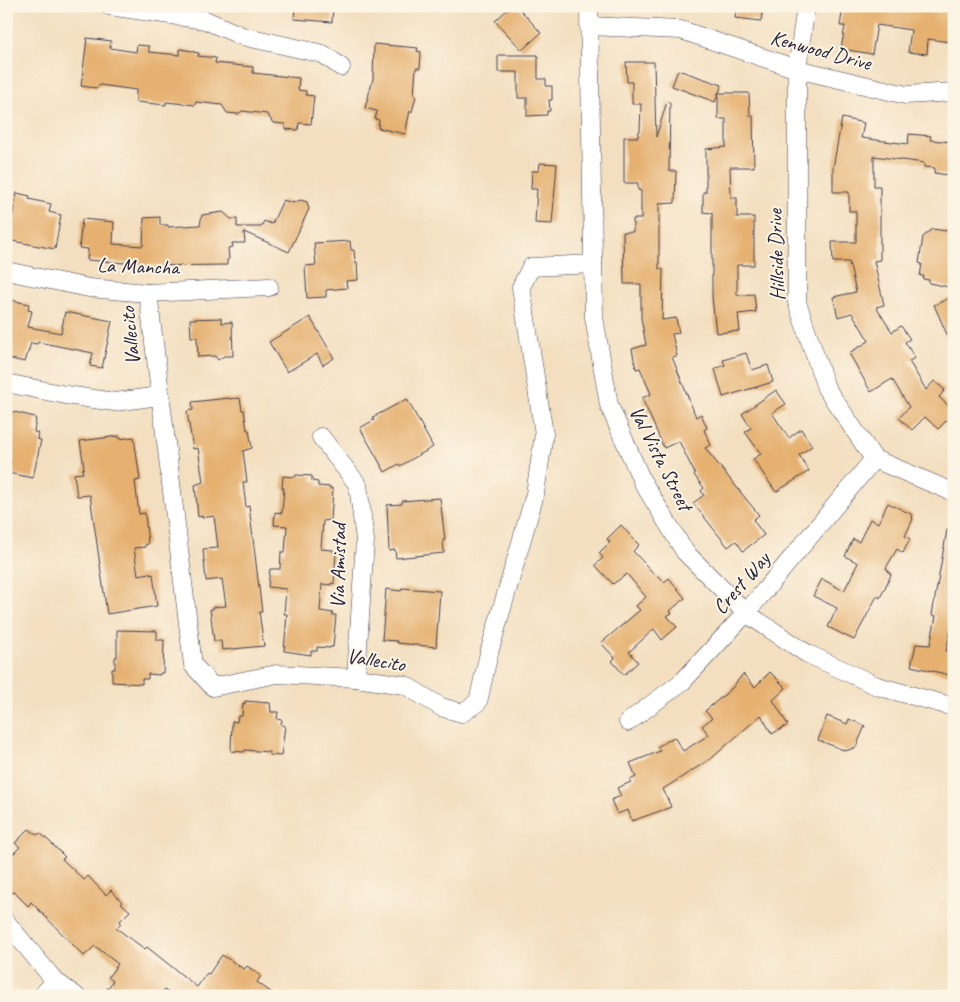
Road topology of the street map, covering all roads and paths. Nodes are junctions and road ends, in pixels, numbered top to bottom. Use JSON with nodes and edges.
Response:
{"nodes":[{"id":1,"x":109,"y":6,"type":"edge"},
{"id":2,"x":589,"y":6,"type":"edge"},
{"id":3,"x":806,"y":6,"type":"edge"},
{"id":4,"x":589,"y":26,"type":"junction"},
{"id":5,"x":340,"y":66,"type":"dead end"},
{"id":6,"x":797,"y":70,"type":"junction"},
{"id":7,"x":954,"y":92,"type":"edge"},
{"id":8,"x":593,"y":264,"type":"junction"},
{"id":9,"x":6,"y":271,"type":"edge"},
{"id":10,"x":269,"y":287,"type":"dead end"},
{"id":11,"x":148,"y":293,"type":"junction"},
{"id":12,"x":6,"y":383,"type":"edge"},
{"id":13,"x":159,"y":396,"type":"junction"},
{"id":14,"x":322,"y":437,"type":"dead end"},
{"id":15,"x":874,"y":459,"type":"junction"},
{"id":16,"x":954,"y":491,"type":"edge"},
{"id":17,"x":746,"y":613,"type":"junction"},
{"id":18,"x":356,"y":678,"type":"junction"},
{"id":19,"x":954,"y":706,"type":"edge"},
{"id":20,"x":628,"y":722,"type":"dead end"},
{"id":21,"x":6,"y":922,"type":"edge"},
{"id":22,"x":55,"y":981,"type":"junction"},
{"id":23,"x":42,"y":996,"type":"edge"},
{"id":24,"x":76,"y":996,"type":"edge"}],
"edges":[{"from":1,"to":5,"type":"street"},
{"from":2,"to":4,"type":"street","name":"Val Vista Street"},
{"from":3,"to":6,"type":"street","name":"Hillside Drive"},
{"from":4,"to":6,"type":"street","name":"Kenwood Drive"},
{"from":4,"to":8,"type":"street","name":"Val Vista Street"},
{"from":6,"to":7,"type":"street","name":"Kenwood Drive"},
{"from":6,"to":15,"type":"street","name":"Hillside Drive"},
{"from":8,"to":17,"type":"street","name":"Val Vista Street"},
{"from":8,"to":18,"type":"street","name":"Vallecito"},
{"from":9,"to":11,"type":"street","name":"La Mancha"},
{"from":10,"to":11,"type":"street","name":"La Mancha"},
{"from":11,"to":13,"type":"street","name":"Vallecito"},
{"from":12,"to":13,"type":"street"},
{"from":13,"to":18,"type":"street","name":"Vallecito"},
{"from":14,"to":18,"type":"street","name":"Via Amistad"},
{"from":15,"to":16,"type":"street"},
{"from":15,"to":17,"type":"street","name":"Crest Way"},
{"from":17,"to":19,"type":"street","name":"Val Vista Street"},
{"from":17,"to":20,"type":"street","name":"Crest Way"},
{"from":21,"to":22,"type":"street"},
{"from":22,"to":23,"type":"street"},
{"from":22,"to":24,"type":"street"}]}
